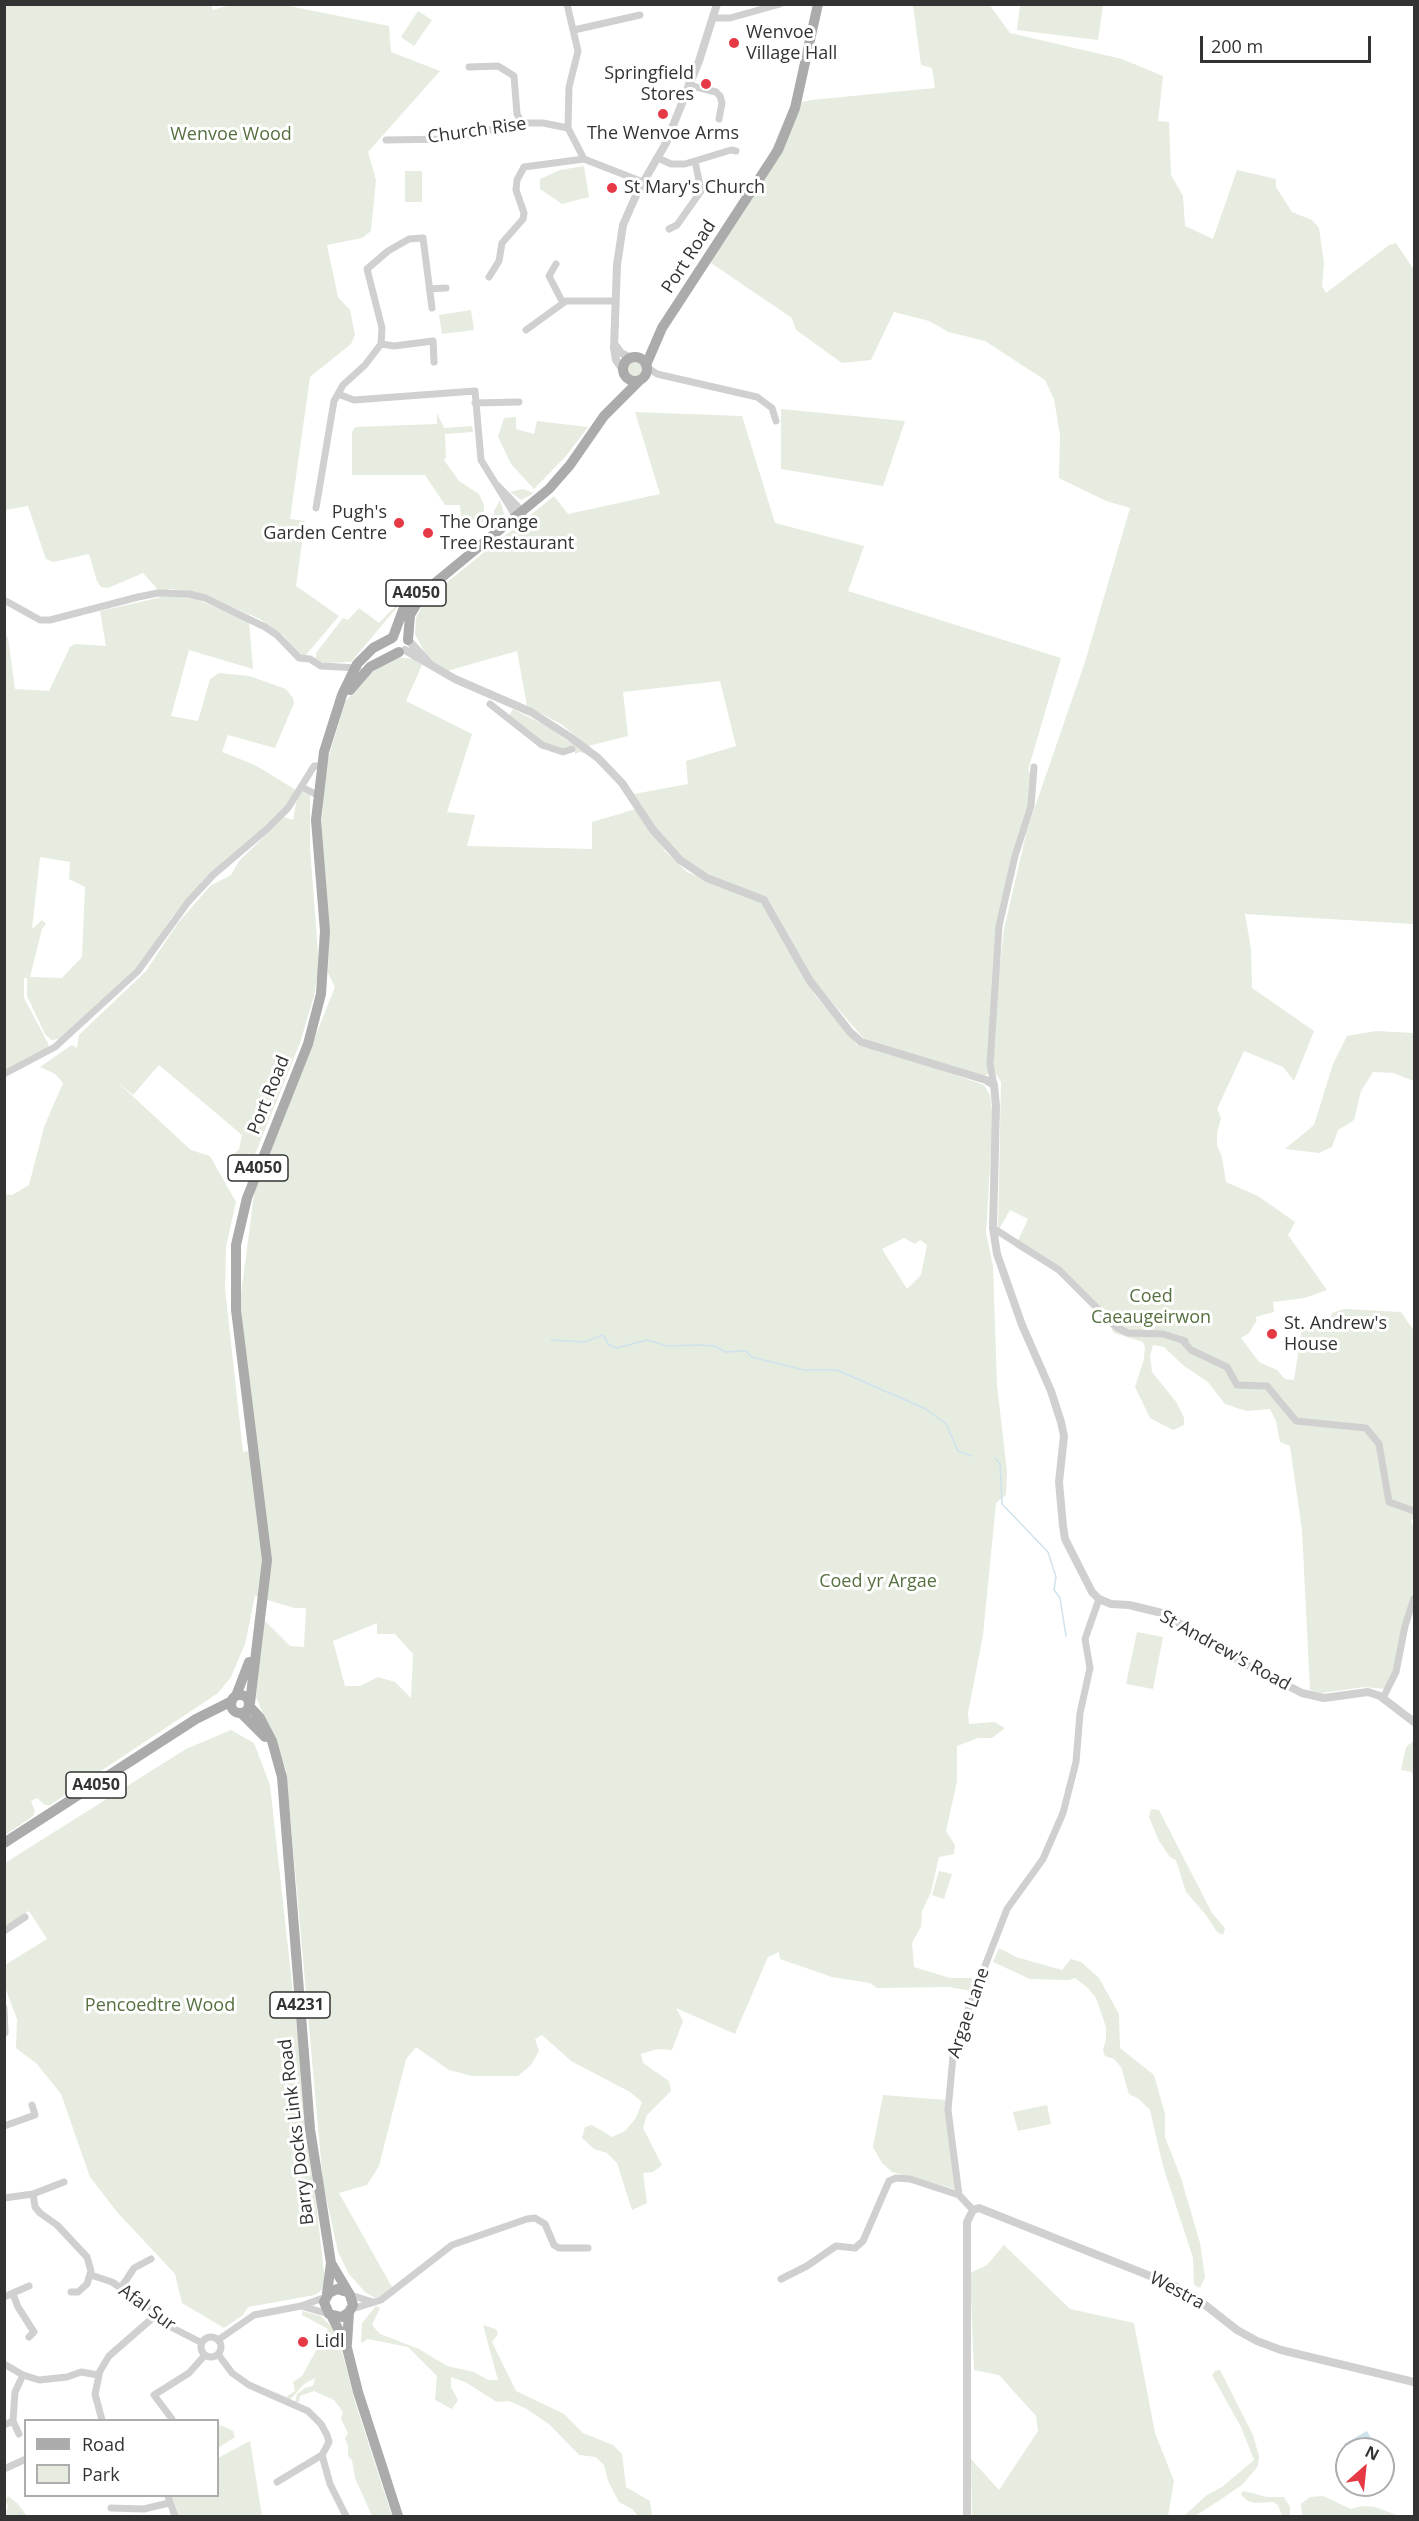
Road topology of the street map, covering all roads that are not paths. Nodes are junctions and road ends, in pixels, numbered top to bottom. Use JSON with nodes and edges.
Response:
{"nodes":[{"id":1,"x":567,"y":4,"type":"edge"},
{"id":2,"x":717,"y":4,"type":"edge"},
{"id":3,"x":780,"y":4,"type":"edge"},
{"id":4,"x":818,"y":4,"type":"edge"},
{"id":5,"x":639,"y":15,"type":"dead end"},
{"id":6,"x":713,"y":18,"type":"junction"},
{"id":7,"x":574,"y":30,"type":"junction"},
{"id":8,"x":469,"y":67,"type":"dead end"},
{"id":9,"x":620,"y":78,"type":"dead end"},
{"id":10,"x":689,"y":83,"type":"junction"},
{"id":11,"x":719,"y":119,"type":"dead end"},
{"id":12,"x":522,"y":123,"type":"junction"},
{"id":13,"x":568,"y":128,"type":"junction"},
{"id":14,"x":386,"y":140,"type":"dead end"},
{"id":15,"x":736,"y":151,"type":"dead end"},
{"id":16,"x":658,"y":158,"type":"junction"},
{"id":17,"x":584,"y":159,"type":"junction"},
{"id":18,"x":695,"y":161,"type":"junction"},
{"id":19,"x":643,"y":182,"type":"junction"},
{"id":20,"x":669,"y":229,"type":"dead end"},
{"id":21,"x":556,"y":264,"type":"dead end"},
{"id":22,"x":489,"y":277,"type":"dead end"},
{"id":23,"x":446,"y":288,"type":"dead end"},
{"id":24,"x":430,"y":290,"type":"junction"},
{"id":25,"x":615,"y":301,"type":"junction"},
{"id":26,"x":563,"y":303,"type":"junction"},
{"id":27,"x":432,"y":308,"type":"dead end"},
{"id":28,"x":662,"y":328,"type":"junction"},
{"id":29,"x":526,"y":330,"type":"dead end"},
{"id":30,"x":381,"y":344,"type":"junction"},
{"id":31,"x":616,"y":346,"type":"junction"},
{"id":32,"x":632,"y":357,"type":"junction"},
{"id":33,"x":434,"y":362,"type":"dead end"},
{"id":34,"x":646,"y":366,"type":"junction"},
{"id":35,"x":623,"y":372,"type":"junction"},
{"id":36,"x":657,"y":374,"type":"junction"},
{"id":37,"x":641,"y":379,"type":"junction"},
{"id":38,"x":338,"y":394,"type":"junction"},
{"id":39,"x":519,"y":402,"type":"dead end"},
{"id":40,"x":475,"y":403,"type":"junction"},
{"id":41,"x":604,"y":416,"type":"junction"},
{"id":42,"x":776,"y":422,"type":"dead end"},
{"id":43,"x":316,"y":508,"type":"dead end"},
{"id":44,"x":519,"y":515,"type":"junction"},
{"id":45,"x":456,"y":564,"type":"junction"},
{"id":46,"x":4,"y":600,"type":"edge"},
{"id":47,"x":393,"y":638,"type":"junction"},
{"id":48,"x":405,"y":646,"type":"junction"},
{"id":49,"x":377,"y":662,"type":"junction"},
{"id":50,"x":356,"y":668,"type":"junction"},
{"id":51,"x":510,"y":702,"type":"junction"},
{"id":52,"x":490,"y":704,"type":"dead end"},
{"id":53,"x":339,"y":705,"type":"junction"},
{"id":54,"x":504,"y":715,"type":"junction"},
{"id":55,"x":572,"y":749,"type":"dead end"},
{"id":56,"x":322,"y":766,"type":"junction"},
{"id":57,"x":1034,"y":767,"type":"dead end"},
{"id":58,"x":302,"y":787,"type":"junction"},
{"id":59,"x":317,"y":795,"type":"junction"},
{"id":60,"x":4,"y":1074,"type":"edge"},
{"id":61,"x":990,"y":1082,"type":"junction"},
{"id":62,"x":993,"y":1228,"type":"junction"},
{"id":63,"x":1414,"y":1511,"type":"edge"},
{"id":64,"x":1414,"y":1598,"type":"edge"},
{"id":65,"x":1099,"y":1599,"type":"junction"},
{"id":66,"x":1383,"y":1698,"type":"junction"},
{"id":67,"x":240,"y":1705,"type":"junction"},
{"id":68,"x":1414,"y":1722,"type":"edge"},
{"id":69,"x":4,"y":1843,"type":"edge"},
{"id":70,"x":25,"y":1917,"type":"dead end"},
{"id":71,"x":4,"y":1931,"type":"edge"},
{"id":72,"x":4,"y":2008,"type":"edge"},
{"id":73,"x":5,"y":2033,"type":"edge"},
{"id":74,"x":32,"y":2105,"type":"dead end"},
{"id":75,"x":4,"y":2126,"type":"edge"},
{"id":76,"x":64,"y":2182,"type":"dead end"},
{"id":77,"x":33,"y":2194,"type":"junction"},
{"id":78,"x":958,"y":2195,"type":"junction"},
{"id":79,"x":4,"y":2198,"type":"edge"},
{"id":80,"x":973,"y":2210,"type":"junction"},
{"id":81,"x":588,"y":2248,"type":"dead end"},
{"id":82,"x":150,"y":2259,"type":"dead end"},
{"id":83,"x":331,"y":2263,"type":"junction"},
{"id":84,"x":91,"y":2275,"type":"junction"},
{"id":85,"x":781,"y":2279,"type":"dead end"},
{"id":86,"x":29,"y":2286,"type":"dead end"},
{"id":87,"x":121,"y":2288,"type":"junction"},
{"id":88,"x":349,"y":2293,"type":"junction"},
{"id":89,"x":13,"y":2294,"type":"junction"},
{"id":90,"x":75,"y":2294,"type":"dead end"},
{"id":91,"x":326,"y":2296,"type":"junction"},
{"id":92,"x":4,"y":2297,"type":"edge"},
{"id":93,"x":375,"y":2302,"type":"junction"},
{"id":94,"x":301,"y":2306,"type":"junction"},
{"id":95,"x":351,"y":2311,"type":"junction"},
{"id":96,"x":156,"y":2315,"type":"junction"},
{"id":97,"x":330,"y":2315,"type":"junction"},
{"id":98,"x":29,"y":2337,"type":"dead end"},
{"id":99,"x":218,"y":2340,"type":"junction"},
{"id":100,"x":202,"y":2343,"type":"junction"},
{"id":101,"x":346,"y":2344,"type":"junction"},
{"id":102,"x":218,"y":2354,"type":"junction"},
{"id":103,"x":205,"y":2355,"type":"junction"},
{"id":104,"x":4,"y":2364,"type":"edge"},
{"id":105,"x":23,"y":2374,"type":"junction"},
{"id":106,"x":98,"y":2375,"type":"junction"},
{"id":107,"x":1414,"y":2382,"type":"edge"},
{"id":108,"x":101,"y":2419,"type":"edge"},
{"id":109,"x":172,"y":2419,"type":"dead end"},
{"id":110,"x":12,"y":2421,"type":"junction"},
{"id":111,"x":4,"y":2425,"type":"edge"},
{"id":112,"x":19,"y":2434,"type":"dead end"},
{"id":113,"x":322,"y":2455,"type":"junction"},
{"id":114,"x":24,"y":2460,"type":"edge"},
{"id":115,"x":4,"y":2469,"type":"edge"},
{"id":116,"x":277,"y":2482,"type":"dead end"},
{"id":117,"x":168,"y":2499,"type":"edge"},
{"id":118,"x":111,"y":2508,"type":"dead end"},
{"id":119,"x":175,"y":2517,"type":"edge"},
{"id":120,"x":346,"y":2517,"type":"edge"},
{"id":121,"x":398,"y":2517,"type":"edge"},
{"id":122,"x":967,"y":2517,"type":"edge"}],
"edges":[{"from":1,"to":7,"type":"street"},
{"from":2,"to":6,"type":"street"},
{"from":3,"to":6,"type":"street"},
{"from":4,"to":28,"type":"main road","name":"Port Road","number":"A4050"},
{"from":5,"to":7,"type":"street"},
{"from":6,"to":10,"type":"street"},
{"from":7,"to":13,"type":"street"},
{"from":8,"to":12,"type":"street"},
{"from":9,"to":10,"type":"street"},
{"from":10,"to":11,"type":"street"},
{"from":10,"to":16,"type":"street"},
{"from":12,"to":13,"type":"street","name":"Church Rise"},
{"from":12,"to":14,"type":"street","name":"Church Rise"},
{"from":13,"to":17,"type":"street"},
{"from":15,"to":18,"type":"street"},
{"from":16,"to":18,"type":"street"},
{"from":16,"to":19,"type":"street"},
{"from":17,"to":19,"type":"street"},
{"from":17,"to":22,"type":"street"},
{"from":18,"to":20,"type":"street"},
{"from":19,"to":25,"type":"street"},
{"from":21,"to":26,"type":"street"},
{"from":23,"to":24,"type":"street"},
{"from":24,"to":27,"type":"street"},
{"from":24,"to":30,"type":"street"},
{"from":25,"to":26,"type":"street"},
{"from":25,"to":31,"type":"street"},
{"from":26,"to":29,"type":"street"},
{"from":28,"to":32,"type":"main road","name":"Port Road","number":"A4050"},
{"from":28,"to":34,"type":"main road","name":"Port Road","number":"A4050"},
{"from":30,"to":33,"type":"street"},
{"from":30,"to":38,"type":"street"},
{"from":31,"to":32,"type":"street"},
{"from":31,"to":35,"type":"street"},
{"from":32,"to":34,"type":"main road"},
{"from":32,"to":35,"type":"main road","name":"Port Road","number":"A4050"},
{"from":34,"to":36,"type":"street"},
{"from":34,"to":37,"type":"main road","name":"Port Road","number":"A4050"},
{"from":35,"to":37,"type":"main road"},
{"from":35,"to":41,"type":"main road","name":"Port Road","number":"A4050"},
{"from":36,"to":37,"type":"street"},
{"from":36,"to":42,"type":"street"},
{"from":37,"to":41,"type":"main road","name":"Port Road","number":"A4050"},
{"from":38,"to":40,"type":"street"},
{"from":38,"to":43,"type":"street"},
{"from":39,"to":40,"type":"street"},
{"from":40,"to":44,"type":"street"},
{"from":41,"to":44,"type":"main road","name":"Port Road","number":"A4050"},
{"from":44,"to":45,"type":"main road","name":"Port Road","number":"A4050"},
{"from":45,"to":47,"type":"main road","name":"Port Road","number":"A4050"},
{"from":45,"to":48,"type":"main road","name":"Port Road","number":"A4050"},
{"from":46,"to":50,"type":"street"},
{"from":47,"to":48,"type":"main road"},
{"from":47,"to":50,"type":"main road","name":"Port Road","number":"A4050"},
{"from":48,"to":49,"type":"main road","name":"Port Road","number":"A4050"},
{"from":48,"to":51,"type":"street"},
{"from":49,"to":50,"type":"street"},
{"from":49,"to":53,"type":"main road","name":"Port Road","number":"A4050"},
{"from":50,"to":53,"type":"main road","name":"Port Road","number":"A4050"},
{"from":51,"to":54,"type":"street"},
{"from":51,"to":61,"type":"street"},
{"from":52,"to":54,"type":"street"},
{"from":53,"to":56,"type":"main road","name":"Port Road","number":"A4050"},
{"from":54,"to":55,"type":"street"},
{"from":56,"to":58,"type":"street"},
{"from":56,"to":59,"type":"main road","name":"Port Road","number":"A4050"},
{"from":57,"to":61,"type":"street"},
{"from":58,"to":59,"type":"street"},
{"from":58,"to":60,"type":"street"},
{"from":59,"to":67,"type":"main road","name":"Port Road","number":"A4050"},
{"from":61,"to":62,"type":"street"},
{"from":62,"to":63,"type":"street"},
{"from":62,"to":65,"type":"street"},
{"from":64,"to":66,"type":"street"},
{"from":65,"to":66,"type":"street","name":"St Andrew's Road"},
{"from":65,"to":78,"type":"street","name":"Argae Lane"},
{"from":66,"to":68,"type":"street","name":"St Andrew's Road"},
{"from":67,"to":69,"type":"main road","number":"A4050"},
{"from":67,"to":83,"type":"main road","name":"Barry Docks Link Road","number":"A4231"},
{"from":70,"to":71,"type":"street"},
{"from":72,"to":73,"type":"street"},
{"from":74,"to":75,"type":"street"},
{"from":76,"to":77,"type":"street"},
{"from":77,"to":79,"type":"street"},
{"from":77,"to":84,"type":"street"},
{"from":78,"to":80,"type":"street"},
{"from":78,"to":85,"type":"street"},
{"from":80,"to":107,"type":"street","name":"Westra"},
{"from":80,"to":122,"type":"street"},
{"from":81,"to":93,"type":"street"},
{"from":82,"to":87,"type":"street"},
{"from":83,"to":88,"type":"main road","name":"Barry Docks Link Road","number":"A4231"},
{"from":83,"to":91,"type":"main road","name":"Barry Docks Link Road","number":"A4231"},
{"from":84,"to":87,"type":"street","name":"Afal Sur"},
{"from":84,"to":90,"type":"street"},
{"from":86,"to":89,"type":"street"},
{"from":87,"to":96,"type":"street","name":"Afal Sur"},
{"from":88,"to":91,"type":"main road"},
{"from":88,"to":93,"type":"street"},
{"from":88,"to":95,"type":"main road","number":"A4231"},
{"from":89,"to":92,"type":"street"},
{"from":89,"to":98,"type":"street"},
{"from":91,"to":94,"type":"street"},
{"from":91,"to":97,"type":"main road","number":"A4231"},
{"from":93,"to":95,"type":"street"},
{"from":94,"to":97,"type":"street"},
{"from":94,"to":99,"type":"street"},
{"from":95,"to":97,"type":"main road"},
{"from":95,"to":101,"type":"main road","number":"A4231"},
{"from":96,"to":100,"type":"street","name":"Afal Sur"},
{"from":96,"to":106,"type":"street"},
{"from":97,"to":101,"type":"main road","number":"A4231"},
{"from":99,"to":100,"type":"street"},
{"from":99,"to":102,"type":"street"},
{"from":100,"to":103,"type":"street"},
{"from":101,"to":121,"type":"main road","number":"A4231"},
{"from":102,"to":103,"type":"street"},
{"from":102,"to":113,"type":"street"},
{"from":103,"to":109,"type":"street"},
{"from":104,"to":105,"type":"street"},
{"from":105,"to":106,"type":"street"},
{"from":105,"to":110,"type":"street"},
{"from":106,"to":108,"type":"street"},
{"from":110,"to":111,"type":"street"},
{"from":110,"to":112,"type":"street"},
{"from":113,"to":116,"type":"street"},
{"from":113,"to":120,"type":"street"},
{"from":114,"to":115,"type":"street"},
{"from":117,"to":118,"type":"street"},
{"from":117,"to":119,"type":"street"}]}
